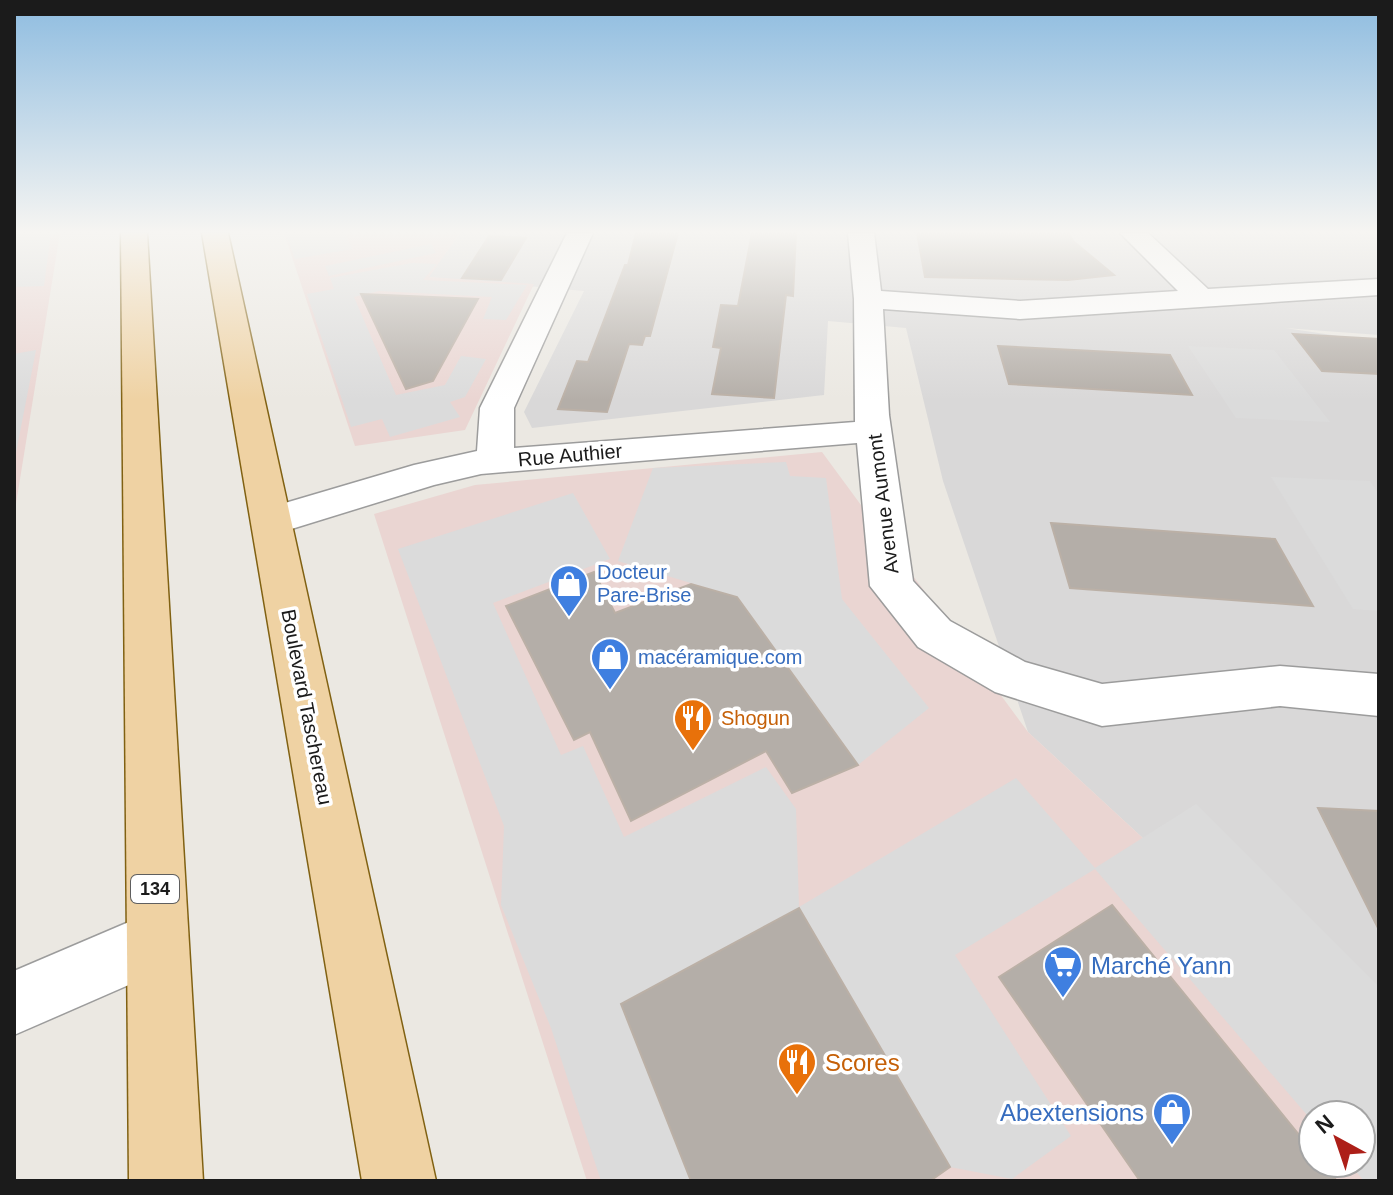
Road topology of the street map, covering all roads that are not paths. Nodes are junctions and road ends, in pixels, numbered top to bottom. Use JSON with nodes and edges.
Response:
{"nodes":[{"id":1,"x":136,"y":289,"type":"edge"},
{"id":2,"x":226,"y":289,"type":"edge"},
{"id":3,"x":554,"y":289,"type":"edge"},
{"id":4,"x":867,"y":289,"type":"edge"},
{"id":5,"x":1191,"y":289,"type":"edge"},
{"id":6,"x":1355,"y":289,"type":"edge"},
{"id":7,"x":868,"y":299,"type":"junction"},
{"id":8,"x":1203,"y":300,"type":"junction"},
{"id":9,"x":875,"y":431,"type":"junction"},
{"id":10,"x":495,"y":461,"type":"junction"},
{"id":11,"x":272,"y":521,"type":"junction"},
{"id":12,"x":1379,"y":695,"type":"edge"},
{"id":13,"x":157,"y":941,"type":"junction"},
{"id":14,"x":14,"y":1003,"type":"edge"},
{"id":15,"x":166,"y":1181,"type":"edge"},
{"id":16,"x":399,"y":1181,"type":"edge"}],
"edges":[{"from":1,"to":13,"type":"main road","number":"134"},
{"from":2,"to":11,"type":"main road","name":"Boulevard Taschereau"},
{"from":3,"to":10,"type":"street"},
{"from":4,"to":7,"type":"street","name":"Avenue Aumont"},
{"from":5,"to":8,"type":"street"},
{"from":6,"to":8,"type":"street"},
{"from":7,"to":8,"type":"street"},
{"from":7,"to":9,"type":"street","name":"Avenue Aumont"},
{"from":9,"to":10,"type":"street","name":"Rue Authier"},
{"from":9,"to":12,"type":"street","name":"Avenue Aumont"},
{"from":10,"to":11,"type":"street","name":"Rue Authier"},
{"from":11,"to":16,"type":"main road","name":"Boulevard Taschereau"},
{"from":13,"to":14,"type":"street"},
{"from":13,"to":15,"type":"main road","number":"134"}]}
